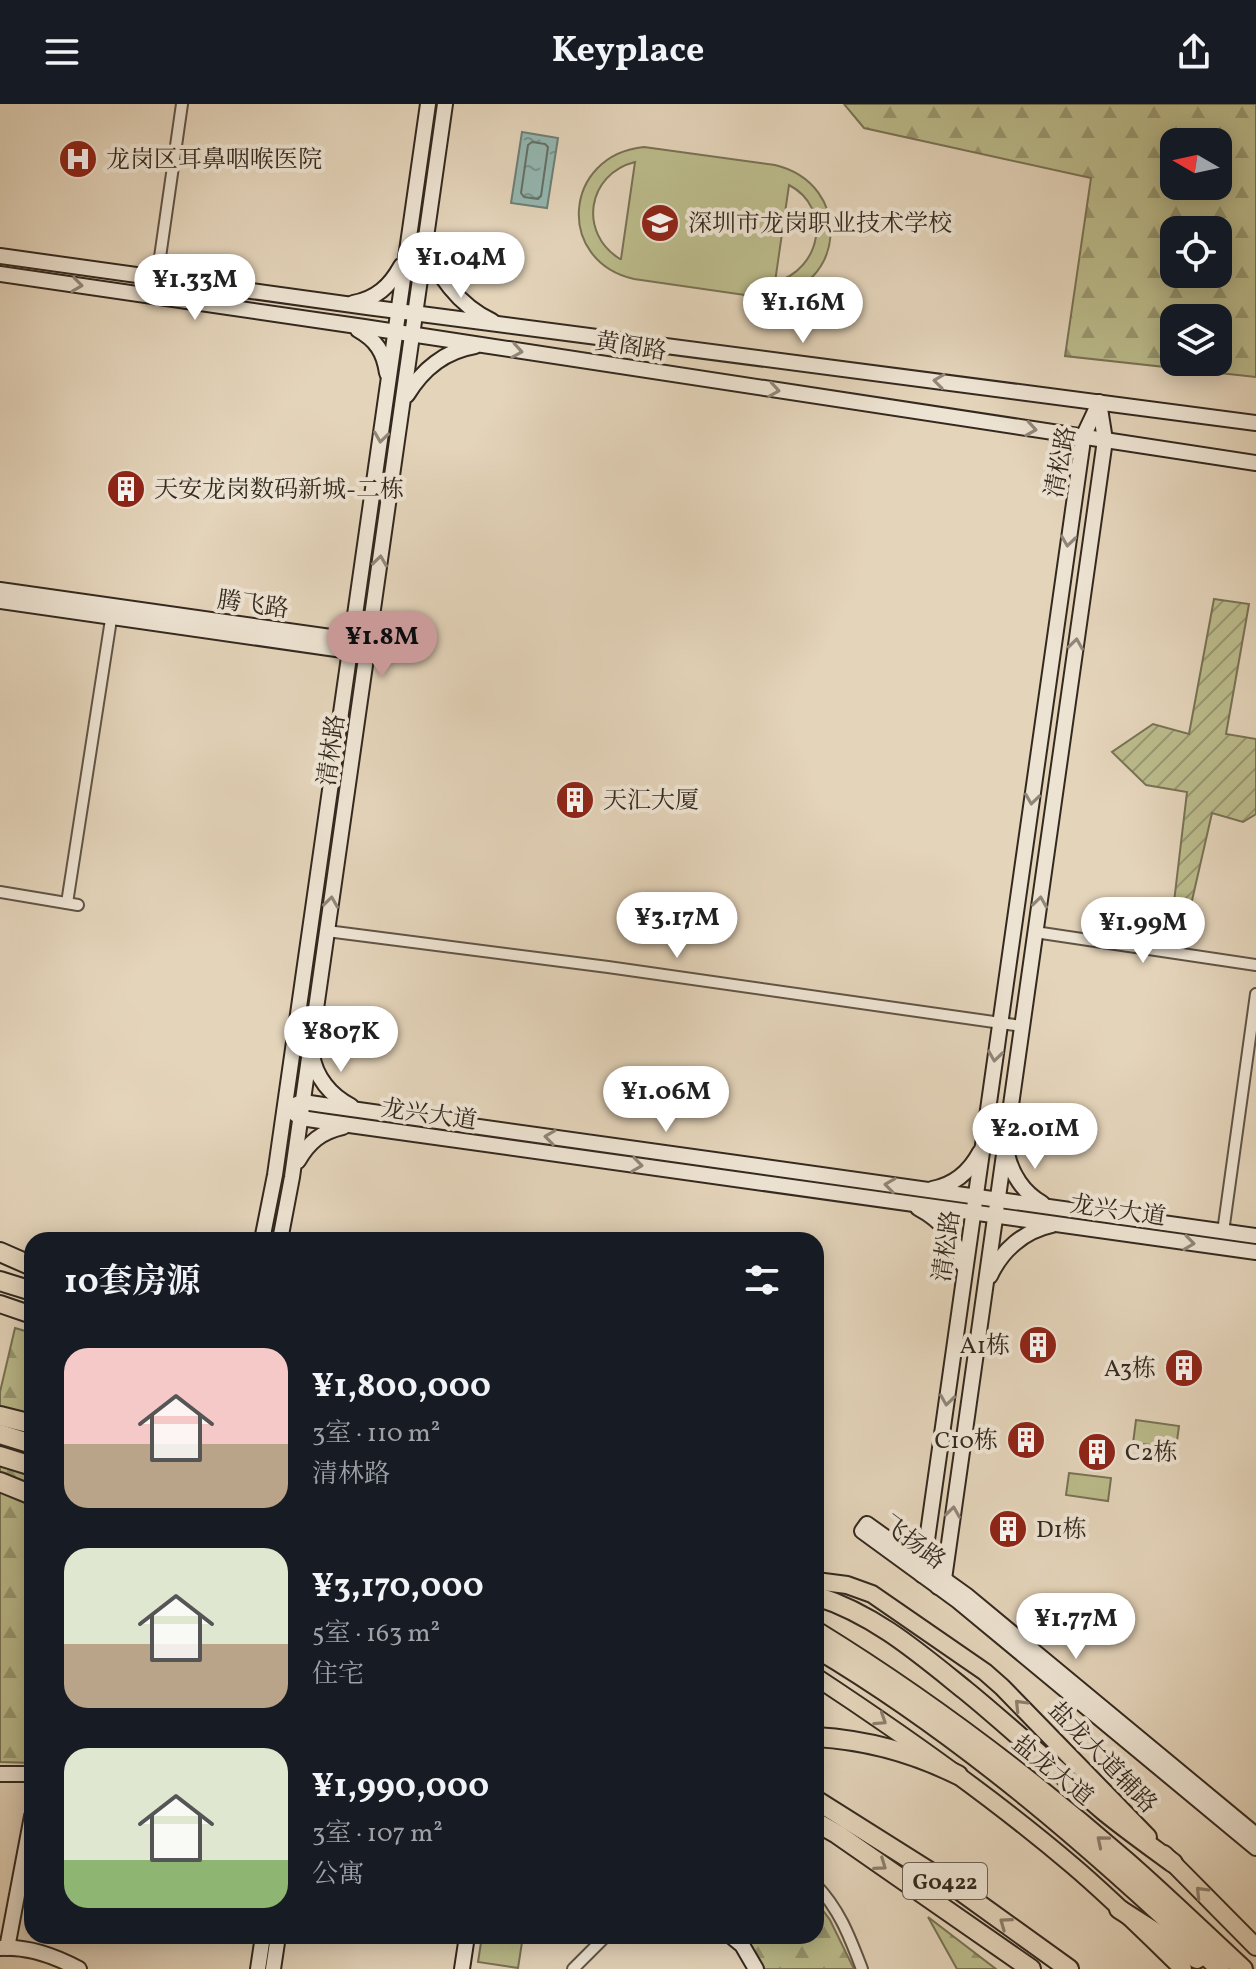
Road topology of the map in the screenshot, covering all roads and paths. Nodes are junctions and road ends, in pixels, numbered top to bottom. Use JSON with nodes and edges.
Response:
{"nodes":[{"id":1,"x":182,"y":104,"type":"edge"},
{"id":2,"x":428,"y":104,"type":"edge"},
{"id":3,"x":445,"y":104,"type":"edge"},
{"id":4,"x":421,"y":151,"type":"junction"},
{"id":5,"x":438,"y":153,"type":"junction"},
{"id":6,"x":426,"y":236,"type":"junction"},
{"id":7,"x":407,"y":252,"type":"junction"},
{"id":8,"x":0,"y":256,"type":"edge"},
{"id":9,"x":0,"y":274,"type":"edge"},
{"id":10,"x":157,"y":278,"type":"junction"},
{"id":11,"x":345,"y":304,"type":"junction"},
{"id":12,"x":399,"y":311,"type":"junction"},
{"id":13,"x":415,"y":313,"type":"junction"},
{"id":14,"x":342,"y":324,"type":"junction"},
{"id":15,"x":501,"y":325,"type":"junction"},
{"id":16,"x":396,"y":332,"type":"junction"},
{"id":17,"x":412,"y":335,"type":"junction"},
{"id":18,"x":484,"y":346,"type":"junction"},
{"id":19,"x":388,"y":386,"type":"junction"},
{"id":20,"x":1099,"y":402,"type":"junction"},
{"id":21,"x":402,"y":407,"type":"junction"},
{"id":22,"x":1256,"y":423,"type":"edge"},
{"id":23,"x":1083,"y":437,"type":"junction"},
{"id":24,"x":1105,"y":440,"type":"junction"},
{"id":25,"x":1256,"y":463,"type":"edge"},
{"id":26,"x":0,"y":590,"type":"edge"},
{"id":27,"x":0,"y":601,"type":"edge"},
{"id":28,"x":112,"y":612,"type":"junction"},
{"id":29,"x":351,"y":645,"type":"junction"},
{"id":30,"x":368,"y":648,"type":"junction"},
{"id":31,"x":0,"y":892,"type":"edge"},
{"id":32,"x":327,"y":931,"type":"junction"},
{"id":33,"x":1035,"y":932,"type":"junction"},
{"id":34,"x":1256,"y":965,"type":"edge"},
{"id":35,"x":1256,"y":994,"type":"edge"},
{"id":36,"x":1000,"y":1023,"type":"junction"},
{"id":37,"x":1022,"y":1026,"type":"junction"},
{"id":38,"x":311,"y":1044,"type":"junction"},
{"id":39,"x":303,"y":1102,"type":"junction"},
{"id":40,"x":285,"y":1108,"type":"junction"},
{"id":41,"x":362,"y":1111,"type":"junction"},
{"id":42,"x":380,"y":1113,"type":"junction"},
{"id":43,"x":301,"y":1118,"type":"junction"},
{"id":44,"x":360,"y":1126,"type":"junction"},
{"id":45,"x":377,"y":1129,"type":"junction"},
{"id":46,"x":1005,"y":1145,"type":"junction"},
{"id":47,"x":982,"y":1148,"type":"junction"},
{"id":48,"x":292,"y":1177,"type":"junction"},
{"id":49,"x":924,"y":1190,"type":"junction"},
{"id":50,"x":976,"y":1197,"type":"junction"},
{"id":51,"x":997,"y":1200,"type":"junction"},
{"id":52,"x":907,"y":1203,"type":"junction"},
{"id":53,"x":1051,"y":1208,"type":"junction"},
{"id":54,"x":973,"y":1212,"type":"junction"},
{"id":55,"x":995,"y":1216,"type":"junction"},
{"id":56,"x":1056,"y":1224,"type":"junction"},
{"id":57,"x":264,"y":1232,"type":"edge"},
{"id":58,"x":282,"y":1232,"type":"edge"},
{"id":59,"x":1223,"y":1232,"type":"junction"},
{"id":60,"x":1256,"y":1236,"type":"edge"},
{"id":61,"x":0,"y":1252,"type":"edge"},
{"id":62,"x":1256,"y":1252,"type":"edge"},
{"id":63,"x":0,"y":1261,"type":"edge"},
{"id":64,"x":24,"y":1265,"type":"edge"},
{"id":65,"x":24,"y":1267,"type":"edge"},
{"id":66,"x":964,"y":1278,"type":"junction"},
{"id":67,"x":0,"y":1281,"type":"edge"},
{"id":68,"x":985,"y":1287,"type":"junction"},
{"id":69,"x":24,"y":1288,"type":"edge"},
{"id":70,"x":0,"y":1304,"type":"edge"},
{"id":71,"x":24,"y":1312,"type":"edge"},
{"id":72,"x":0,"y":1416,"type":"edge"},
{"id":73,"x":24,"y":1431,"type":"edge"},
{"id":74,"x":24,"y":1433,"type":"edge"},
{"id":75,"x":0,"y":1434,"type":"edge"},
{"id":76,"x":923,"y":1570,"type":"joint"},
{"id":77,"x":824,"y":1582,"type":"edge"},
{"id":78,"x":941,"y":1583,"type":"junction"},
{"id":79,"x":824,"y":1599,"type":"edge"},
{"id":80,"x":824,"y":1636,"type":"edge"},
{"id":81,"x":824,"y":1653,"type":"edge"},
{"id":82,"x":824,"y":1682,"type":"edge"},
{"id":83,"x":824,"y":1737,"type":"edge"},
{"id":84,"x":0,"y":1774,"type":"edge"},
{"id":85,"x":24,"y":1774,"type":"edge"},
{"id":86,"x":958,"y":1775,"type":"junction"},
{"id":87,"x":824,"y":1805,"type":"edge"},
{"id":88,"x":824,"y":1827,"type":"edge"},
{"id":89,"x":1256,"y":1835,"type":"edge"},
{"id":90,"x":1256,"y":1848,"type":"edge"},
{"id":91,"x":24,"y":1852,"type":"edge"},
{"id":92,"x":1173,"y":1863,"type":"junction"},
{"id":93,"x":824,"y":1893,"type":"edge"},
{"id":94,"x":1119,"y":1909,"type":"junction"},
{"id":95,"x":262,"y":1944,"type":"edge"},
{"id":96,"x":277,"y":1944,"type":"edge"},
{"id":97,"x":466,"y":1944,"type":"edge"},
{"id":98,"x":598,"y":1944,"type":"edge"},
{"id":99,"x":741,"y":1944,"type":"edge"},
{"id":100,"x":1256,"y":1947,"type":"edge"},
{"id":101,"x":3,"y":1948,"type":"edge"},
{"id":102,"x":1236,"y":1966,"type":"edge"},
{"id":103,"x":79,"y":1969,"type":"edge"},
{"id":104,"x":258,"y":1969,"type":"edge"},
{"id":105,"x":273,"y":1969,"type":"edge"},
{"id":106,"x":462,"y":1969,"type":"edge"},
{"id":107,"x":573,"y":1969,"type":"edge"},
{"id":108,"x":756,"y":1969,"type":"edge"},
{"id":109,"x":862,"y":1969,"type":"edge"},
{"id":110,"x":1031,"y":1969,"type":"edge"},
{"id":111,"x":1069,"y":1969,"type":"edge"},
{"id":112,"x":1183,"y":1969,"type":"edge"},
{"id":113,"x":1212,"y":1969,"type":"edge"}],
"edges":[{"from":1,"to":10,"type":"street"},
{"from":2,"to":4,"type":"main road","name":"清林路"},
{"from":3,"to":5,"type":"main road","name":"清林路"},
{"from":4,"to":5,"type":"main road"},
{"from":4,"to":7,"type":"main road","name":"清林路"},
{"from":5,"to":6,"type":"main road","name":"清林路"},
{"from":6,"to":13,"type":"main road","name":"清林路"},
{"from":6,"to":15,"type":"main road"},
{"from":7,"to":11,"type":"main road"},
{"from":7,"to":12,"type":"main road","name":"清林路"},
{"from":8,"to":10,"type":"main road","name":"黄阁路"},
{"from":9,"to":14,"type":"main road","name":"黄阁路","one_way":true},
{"from":10,"to":11,"type":"main road","name":"黄阁路"},
{"from":11,"to":12,"type":"main road","name":"黄阁路"},
{"from":12,"to":13,"type":"main road","name":"黄阁路"},
{"from":12,"to":16,"type":"main road","name":"清林路"},
{"from":13,"to":15,"type":"main road","name":"黄阁路"},
{"from":13,"to":17,"type":"main road","name":"清林路"},
{"from":14,"to":16,"type":"main road","name":"黄阁路"},
{"from":14,"to":19,"type":"main road"},
{"from":20,"to":15,"type":"main road","name":"黄阁路","one_way":true},
{"from":16,"to":17,"type":"main road","name":"黄阁路"},
{"from":16,"to":19,"type":"main road","name":"清林路"},
{"from":17,"to":18,"type":"main road","name":"黄阁路"},
{"from":17,"to":21,"type":"main road","name":"清林路"},
{"from":18,"to":21,"type":"main road"},
{"from":18,"to":23,"type":"main road","name":"黄阁路","one_way":true},
{"from":19,"to":29,"type":"main road","name":"清林路","one_way":true},
{"from":20,"to":22,"type":"main road","name":"黄阁路"},
{"from":20,"to":23,"type":"main road","name":"清松路"},
{"from":20,"to":24,"type":"main road","name":"清松路"},
{"from":30,"to":21,"type":"main road","name":"清林路","one_way":true},
{"from":23,"to":24,"type":"main road","name":"黄阁路"},
{"from":23,"to":36,"type":"main road","name":"清松路","one_way":true},
{"from":24,"to":25,"type":"main road","name":"黄阁路"},
{"from":33,"to":24,"type":"main road","name":"清松路","one_way":true},
{"from":26,"to":28,"type":"main road","name":"腾飞路"},
{"from":27,"to":28,"type":"main road","name":"腾飞路"},
{"from":28,"to":29,"type":"main road","name":"腾飞路"},
{"from":28,"to":31,"type":"street"},
{"from":29,"to":30,"type":"main road","name":"腾飞路"},
{"from":29,"to":40,"type":"main road","name":"清林路"},
{"from":32,"to":30,"type":"main road","name":"清林路","one_way":true},
{"from":32,"to":36,"type":"street"},
{"from":32,"to":38,"type":"main road","name":"清林路"},
{"from":33,"to":34,"type":"street"},
{"from":33,"to":37,"type":"main road","name":"清松路"},
{"from":35,"to":59,"type":"street"},
{"from":36,"to":37,"type":"street"},
{"from":36,"to":47,"type":"main road","name":"清松路","one_way":true},
{"from":37,"to":46,"type":"main road","name":"清松路"},
{"from":38,"to":39,"type":"main road","name":"清林路"},
{"from":38,"to":41,"type":"main road"},
{"from":39,"to":40,"type":"main road","name":"龙兴大道"},
{"from":39,"to":41,"type":"main road","name":"龙兴大道"},
{"from":39,"to":43,"type":"main road","name":"清林路"},
{"from":40,"to":43,"type":"main road","name":"龙兴大道"},
{"from":40,"to":57,"type":"main road","name":"清林路"},
{"from":41,"to":42,"type":"main road","name":"龙兴大道"},
{"from":42,"to":45,"type":"main road"},
{"from":49,"to":42,"type":"main road","name":"龙兴大道","one_way":true},
{"from":43,"to":44,"type":"main road","name":"龙兴大道"},
{"from":43,"to":48,"type":"main road","name":"清林路"},
{"from":44,"to":45,"type":"main road","name":"龙兴大道"},
{"from":44,"to":48,"type":"main road"},
{"from":45,"to":52,"type":"main road","name":"龙兴大道","one_way":true},
{"from":46,"to":51,"type":"main road","name":"清松路"},
{"from":46,"to":53,"type":"main road"},
{"from":47,"to":49,"type":"main road"},
{"from":47,"to":50,"type":"main road","name":"清松路"},
{"from":48,"to":58,"type":"main road","name":"清林路"},
{"from":49,"to":50,"type":"main road","name":"龙兴大道"},
{"from":50,"to":51,"type":"main road","name":"龙兴大道"},
{"from":50,"to":54,"type":"main road","name":"清松路"},
{"from":51,"to":53,"type":"main road","name":"龙兴大道"},
{"from":51,"to":55,"type":"main road","name":"清松路"},
{"from":52,"to":54,"type":"main road","name":"龙兴大道"},
{"from":52,"to":66,"type":"main road"},
{"from":53,"to":59,"type":"main road","name":"龙兴大道"},
{"from":54,"to":55,"type":"main road","name":"龙兴大道"},
{"from":54,"to":66,"type":"main road","name":"清松路"},
{"from":55,"to":56,"type":"main road","name":"龙兴大道"},
{"from":55,"to":68,"type":"main road","name":"清松路"},
{"from":56,"to":62,"type":"main road","name":"龙兴大道","one_way":true},
{"from":56,"to":68,"type":"main road"},
{"from":59,"to":60,"type":"main road","name":"龙兴大道"},
{"from":61,"to":64,"type":"highway"},
{"from":63,"to":65,"type":"highway"},
{"from":66,"to":76,"type":"main road","name":"清松路","one_way":true},
{"from":67,"to":69,"type":"highway"},
{"from":78,"to":68,"type":"main road","name":"清松路","one_way":true},
{"from":70,"to":71,"type":"main road"},
{"from":72,"to":73,"type":"highway"},
{"from":74,"to":75,"type":"highway"},
{"from":76,"to":78,"type":"main road","name":"飞扬路"},
{"from":92,"to":77,"type":"main road","name":"盐龙大道辅路","one_way":true},
{"from":78,"to":89,"type":"main road","name":"飞扬路"},
{"from":78,"to":90,"type":"main road","name":"飞扬路"},
{"from":79,"to":92,"type":"highway"},
{"from":102,"to":80,"type":"highway","name":"盐龙大道","one_way":true},
{"from":81,"to":102,"type":"highway","name":"盐龙大道"},
{"from":82,"to":86,"type":"main road","one_way":true},
{"from":83,"to":86,"type":"highway"},
{"from":84,"to":85,"type":"main road"},
{"from":86,"to":94,"type":"main road"},
{"from":111,"to":87,"type":"highway","number":"G0422","one_way":true},
{"from":88,"to":110,"type":"highway","number":"G0422","one_way":true},
{"from":91,"to":101,"type":"main road"},
{"from":100,"to":92,"type":"main road","name":"盐龙大道辅路","one_way":true},
{"from":93,"to":109,"type":"street"},
{"from":94,"to":112,"type":"main road"},
{"from":94,"to":113,"type":"highway"},
{"from":95,"to":104,"type":"main road"},
{"from":96,"to":105,"type":"main road"},
{"from":97,"to":106,"type":"main road"},
{"from":98,"to":107,"type":"street"},
{"from":99,"to":108,"type":"main road"},
{"from":101,"to":103,"type":"main road"}]}
